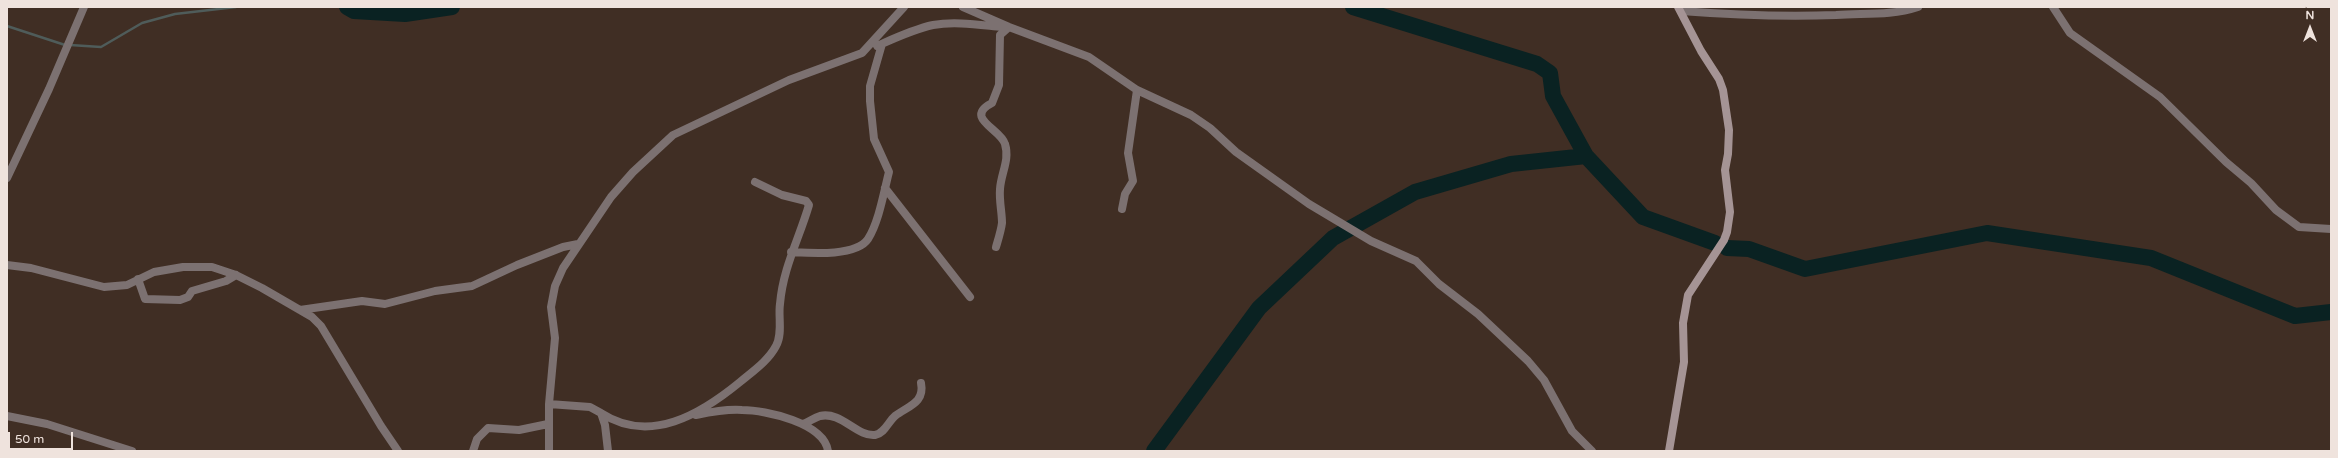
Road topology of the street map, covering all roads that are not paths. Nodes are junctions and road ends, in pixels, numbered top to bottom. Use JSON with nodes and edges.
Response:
{"nodes":[{"id":1,"x":84,"y":7,"type":"edge"},
{"id":2,"x":904,"y":7,"type":"edge"},
{"id":3,"x":963,"y":7,"type":"edge"},
{"id":4,"x":1918,"y":7,"type":"edge"},
{"id":5,"x":2053,"y":7,"type":"edge"},
{"id":6,"x":1680,"y":9,"type":"edge"},
{"id":7,"x":1009,"y":27,"type":"junction"},
{"id":8,"x":882,"y":44,"type":"junction"},
{"id":9,"x":862,"y":53,"type":"junction"},
{"id":10,"x":1137,"y":90,"type":"junction"},
{"id":11,"x":7,"y":178,"type":"edge"},
{"id":12,"x":755,"y":182,"type":"dead end"},
{"id":13,"x":884,"y":188,"type":"junction"},
{"id":14,"x":1122,"y":209,"type":"dead end"},
{"id":15,"x":2331,"y":229,"type":"edge"},
{"id":16,"x":578,"y":244,"type":"junction"},
{"id":17,"x":996,"y":247,"type":"dead end"},
{"id":18,"x":791,"y":252,"type":"junction"},
{"id":19,"x":7,"y":265,"type":"edge"},
{"id":20,"x":236,"y":275,"type":"junction"},
{"id":21,"x":138,"y":279,"type":"junction"},
{"id":22,"x":970,"y":297,"type":"dead end"},
{"id":23,"x":300,"y":310,"type":"junction"},
{"id":24,"x":921,"y":383,"type":"dead end"},
{"id":25,"x":549,"y":404,"type":"junction"},
{"id":26,"x":601,"y":413,"type":"junction"},
{"id":27,"x":691,"y":415,"type":"junction"},
{"id":28,"x":7,"y":416,"type":"edge"},
{"id":29,"x":548,"y":424,"type":"junction"},
{"id":30,"x":803,"y":424,"type":"junction"},
{"id":31,"x":132,"y":451,"type":"edge"},
{"id":32,"x":398,"y":451,"type":"edge"},
{"id":33,"x":473,"y":451,"type":"edge"},
{"id":34,"x":548,"y":451,"type":"edge"},
{"id":35,"x":608,"y":451,"type":"edge"},
{"id":36,"x":828,"y":451,"type":"edge"},
{"id":37,"x":1592,"y":451,"type":"edge"},
{"id":38,"x":1669,"y":451,"type":"edge"}],
"edges":[{"from":1,"to":11,"type":"street"},
{"from":2,"to":9,"type":"street"},
{"from":3,"to":7,"type":"street"},
{"from":4,"to":6,"type":"street"},
{"from":5,"to":15,"type":"street"},
{"from":6,"to":38,"type":"street"},
{"from":7,"to":8,"type":"street"},
{"from":7,"to":10,"type":"street"},
{"from":7,"to":17,"type":"street"},
{"from":8,"to":9,"type":"street"},
{"from":8,"to":13,"type":"street"},
{"from":9,"to":16,"type":"street"},
{"from":10,"to":14,"type":"street"},
{"from":10,"to":37,"type":"street"},
{"from":12,"to":18,"type":"street"},
{"from":13,"to":18,"type":"street"},
{"from":13,"to":22,"type":"street"},
{"from":16,"to":23,"type":"street"},
{"from":16,"to":25,"type":"street"},
{"from":18,"to":27,"type":"street"},
{"from":19,"to":21,"type":"street"},
{"from":20,"to":21,"type":"street"},
{"from":20,"to":21,"type":"street"},
{"from":20,"to":23,"type":"street"},
{"from":23,"to":32,"type":"street"},
{"from":24,"to":30,"type":"street"},
{"from":25,"to":26,"type":"street"},
{"from":25,"to":29,"type":"street"},
{"from":26,"to":27,"type":"street"},
{"from":26,"to":35,"type":"street"},
{"from":27,"to":30,"type":"street"},
{"from":28,"to":31,"type":"street"},
{"from":29,"to":33,"type":"street"},
{"from":29,"to":34,"type":"street"},
{"from":30,"to":36,"type":"street"}]}
